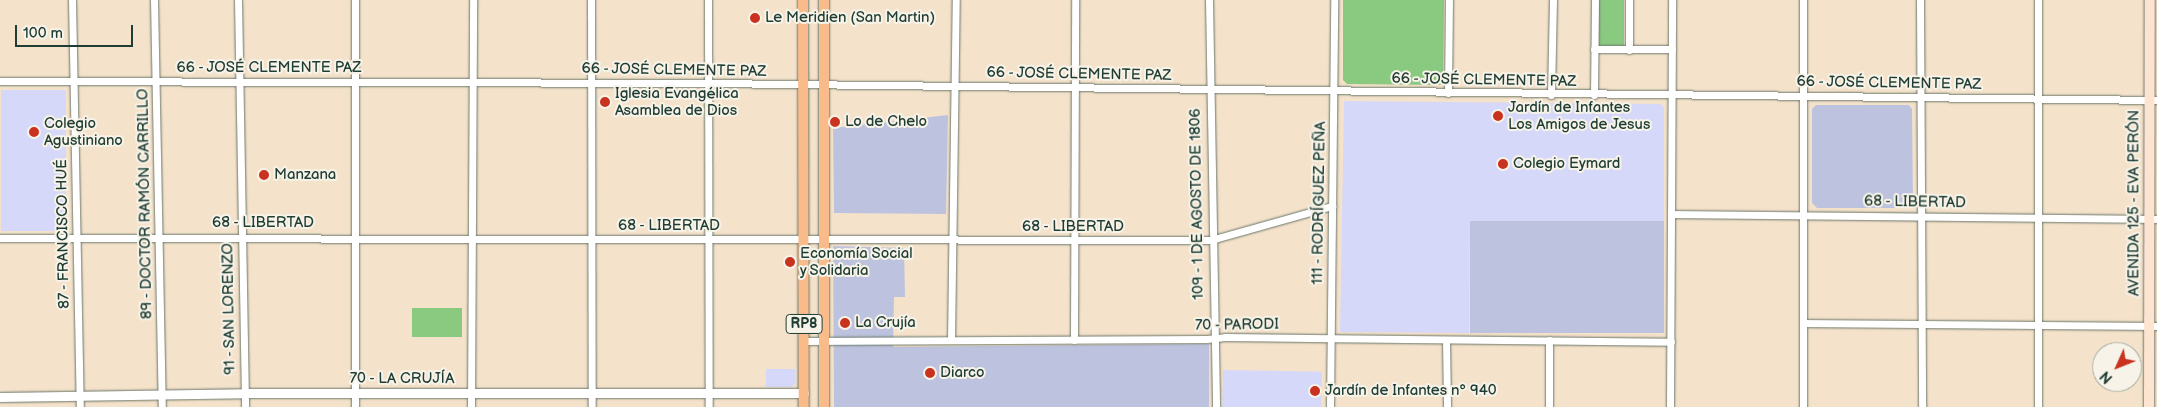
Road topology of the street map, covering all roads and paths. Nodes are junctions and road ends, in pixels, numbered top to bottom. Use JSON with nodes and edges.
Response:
{"nodes":[{"id":1,"x":72,"y":0,"type":"edge"},
{"id":2,"x":154,"y":0,"type":"edge"},
{"id":3,"x":238,"y":0,"type":"edge"},
{"id":4,"x":355,"y":0,"type":"edge"},
{"id":5,"x":473,"y":0,"type":"edge"},
{"id":6,"x":591,"y":0,"type":"edge"},
{"id":7,"x":708,"y":0,"type":"edge"},
{"id":8,"x":803,"y":0,"type":"edge"},
{"id":9,"x":824,"y":0,"type":"edge"},
{"id":10,"x":956,"y":0,"type":"edge"},
{"id":11,"x":1076,"y":0,"type":"edge"},
{"id":12,"x":1208,"y":0,"type":"edge"},
{"id":13,"x":1334,"y":0,"type":"edge"},
{"id":14,"x":1449,"y":0,"type":"edge"},
{"id":15,"x":1553,"y":0,"type":"edge"},
{"id":16,"x":1596,"y":0,"type":"edge"},
{"id":17,"x":1628,"y":0,"type":"edge"},
{"id":18,"x":1672,"y":0,"type":"edge"},
{"id":19,"x":1803,"y":0,"type":"edge"},
{"id":20,"x":1920,"y":0,"type":"edge"},
{"id":21,"x":2038,"y":0,"type":"edge"},
{"id":22,"x":2150,"y":0,"type":"edge"},
{"id":23,"x":1594,"y":49,"type":"junction"},
{"id":24,"x":1672,"y":49,"type":"junction"},
{"id":25,"x":1629,"y":50,"type":"junction"},
{"id":26,"x":0,"y":81,"type":"edge"},
{"id":27,"x":73,"y":81,"type":"junction"},
{"id":28,"x":156,"y":82,"type":"junction"},
{"id":29,"x":354,"y":82,"type":"junction"},
{"id":30,"x":591,"y":82,"type":"junction"},
{"id":31,"x":239,"y":83,"type":"junction"},
{"id":32,"x":473,"y":83,"type":"junction"},
{"id":33,"x":708,"y":83,"type":"junction"},
{"id":34,"x":802,"y":86,"type":"junction"},
{"id":35,"x":822,"y":86,"type":"junction"},
{"id":36,"x":954,"y":86,"type":"junction"},
{"id":37,"x":1074,"y":89,"type":"junction"},
{"id":38,"x":1208,"y":90,"type":"junction"},
{"id":39,"x":1335,"y":92,"type":"junction"},
{"id":40,"x":1448,"y":93,"type":"junction"},
{"id":41,"x":1551,"y":95,"type":"junction"},
{"id":42,"x":1594,"y":95,"type":"junction"},
{"id":43,"x":1803,"y":95,"type":"junction"},
{"id":44,"x":1672,"y":96,"type":"junction"},
{"id":45,"x":1919,"y":96,"type":"junction"},
{"id":46,"x":2036,"y":98,"type":"junction"},
{"id":47,"x":2153,"y":100,"type":"edge"},
{"id":48,"x":1332,"y":206,"type":"junction"},
{"id":49,"x":1672,"y":214,"type":"junction"},
{"id":50,"x":1802,"y":214,"type":"junction"},
{"id":51,"x":1919,"y":216,"type":"junction"},
{"id":52,"x":2036,"y":216,"type":"junction"},
{"id":53,"x":2153,"y":219,"type":"edge"},
{"id":54,"x":77,"y":236,"type":"junction"},
{"id":55,"x":355,"y":236,"type":"junction"},
{"id":56,"x":159,"y":237,"type":"junction"},
{"id":57,"x":242,"y":237,"type":"junction"},
{"id":58,"x":0,"y":238,"type":"edge"},
{"id":59,"x":471,"y":238,"type":"junction"},
{"id":60,"x":591,"y":240,"type":"junction"},
{"id":61,"x":710,"y":240,"type":"junction"},
{"id":62,"x":952,"y":240,"type":"junction"},
{"id":63,"x":1211,"y":240,"type":"junction"},
{"id":64,"x":803,"y":241,"type":"junction"},
{"id":65,"x":822,"y":241,"type":"junction"},
{"id":66,"x":1074,"y":241,"type":"junction"},
{"id":67,"x":1803,"y":323,"type":"junction"},
{"id":68,"x":2038,"y":325,"type":"junction"},
{"id":69,"x":1920,"y":326,"type":"junction"},
{"id":70,"x":2153,"y":326,"type":"edge"},
{"id":71,"x":1214,"y":338,"type":"junction"},
{"id":72,"x":1330,"y":338,"type":"junction"},
{"id":73,"x":804,"y":340,"type":"junction"},
{"id":74,"x":824,"y":340,"type":"junction"},
{"id":75,"x":951,"y":340,"type":"junction"},
{"id":76,"x":1074,"y":340,"type":"junction"},
{"id":77,"x":1446,"y":340,"type":"junction"},
{"id":78,"x":1549,"y":340,"type":"junction"},
{"id":79,"x":1670,"y":342,"type":"junction"},
{"id":80,"x":245,"y":393,"type":"junction"},
{"id":81,"x":356,"y":393,"type":"junction"},
{"id":82,"x":471,"y":393,"type":"junction"},
{"id":83,"x":592,"y":393,"type":"junction"},
{"id":84,"x":709,"y":393,"type":"junction"},
{"id":85,"x":804,"y":393,"type":"junction"},
{"id":86,"x":162,"y":394,"type":"junction"},
{"id":87,"x":0,"y":396,"type":"edge"},
{"id":88,"x":80,"y":396,"type":"junction"},
{"id":89,"x":80,"y":407,"type":"edge"},
{"id":90,"x":162,"y":407,"type":"edge"},
{"id":91,"x":245,"y":407,"type":"edge"},
{"id":92,"x":355,"y":407,"type":"edge"},
{"id":93,"x":471,"y":407,"type":"edge"},
{"id":94,"x":592,"y":407,"type":"edge"},
{"id":95,"x":709,"y":407,"type":"edge"},
{"id":96,"x":804,"y":407,"type":"edge"},
{"id":97,"x":824,"y":407,"type":"edge"},
{"id":98,"x":1216,"y":407,"type":"edge"},
{"id":99,"x":1330,"y":407,"type":"edge"},
{"id":100,"x":1447,"y":407,"type":"edge"},
{"id":101,"x":1549,"y":407,"type":"edge"},
{"id":102,"x":1670,"y":407,"type":"edge"},
{"id":103,"x":1802,"y":407,"type":"edge"},
{"id":104,"x":1922,"y":407,"type":"edge"},
{"id":105,"x":2038,"y":407,"type":"edge"},
{"id":106,"x":2149,"y":407,"type":"edge"}],
"edges":[{"from":1,"to":27,"type":"street","name":"87 - FRANCISCO HUÉ"},
{"from":2,"to":28,"type":"street","name":"89 - DOCTOR RAMÓN CARRILLO"},
{"from":3,"to":31,"type":"street","name":"91 - SAN LORENZO"},
{"from":4,"to":29,"type":"street"},
{"from":5,"to":32,"type":"street"},
{"from":6,"to":30,"type":"street"},
{"from":7,"to":33,"type":"street"},
{"from":8,"to":34,"type":"main road","number":"RP8"},
{"from":9,"to":35,"type":"main road","number":"RP8"},
{"from":10,"to":36,"type":"street"},
{"from":11,"to":37,"type":"street"},
{"from":12,"to":38,"type":"street","name":"109 - 1 DE AGOSTO DE 1806"},
{"from":13,"to":39,"type":"street","name":"111 - RODRÍGUEZ PEÑA"},
{"from":14,"to":40,"type":"street"},
{"from":15,"to":41,"type":"street"},
{"from":16,"to":23,"type":"street"},
{"from":17,"to":25,"type":"street"},
{"from":18,"to":24,"type":"street"},
{"from":19,"to":43,"type":"street"},
{"from":20,"to":45,"type":"street"},
{"from":21,"to":46,"type":"street"},
{"from":22,"to":47,"type":"main road","name":"AVENIDA 125 - EVA PERÓN"},
{"from":23,"to":25,"type":"street"},
{"from":23,"to":42,"type":"street"},
{"from":24,"to":25,"type":"street"},
{"from":24,"to":44,"type":"street"},
{"from":26,"to":27,"type":"street","name":"66 - JOSÉ CLEMENTE PAZ"},
{"from":27,"to":28,"type":"street","name":"66 - JOSÉ CLEMENTE PAZ"},
{"from":27,"to":54,"type":"street","name":"87 - FRANCISCO HUÉ"},
{"from":28,"to":31,"type":"street","name":"66 - JOSÉ CLEMENTE PAZ"},
{"from":28,"to":56,"type":"street","name":"89 - DOCTOR RAMÓN CARRILLO"},
{"from":29,"to":31,"type":"street","name":"66 - JOSÉ CLEMENTE PAZ"},
{"from":29,"to":32,"type":"street","name":"66 - JOSÉ CLEMENTE PAZ"},
{"from":29,"to":55,"type":"street"},
{"from":30,"to":32,"type":"street","name":"66 - JOSÉ CLEMENTE PAZ"},
{"from":30,"to":33,"type":"street","name":"66 - JOSÉ CLEMENTE PAZ"},
{"from":30,"to":60,"type":"street"},
{"from":31,"to":57,"type":"street","name":"91 - SAN LORENZO"},
{"from":32,"to":59,"type":"street"},
{"from":33,"to":34,"type":"street","name":"66 - JOSÉ CLEMENTE PAZ"},
{"from":33,"to":61,"type":"street"},
{"from":34,"to":35,"type":"street","name":"66 - JOSÉ CLEMENTE PAZ"},
{"from":34,"to":64,"type":"main road","number":"RP8"},
{"from":35,"to":36,"type":"street","name":"66 - JOSÉ CLEMENTE PAZ"},
{"from":35,"to":65,"type":"main road","number":"RP8"},
{"from":36,"to":37,"type":"street","name":"66 - JOSÉ CLEMENTE PAZ"},
{"from":36,"to":62,"type":"street"},
{"from":37,"to":38,"type":"street","name":"66 - JOSÉ CLEMENTE PAZ"},
{"from":37,"to":66,"type":"street"},
{"from":38,"to":39,"type":"street","name":"66 - JOSÉ CLEMENTE PAZ"},
{"from":38,"to":63,"type":"street","name":"109 - 1 DE AGOSTO DE 1806"},
{"from":39,"to":40,"type":"street","name":"66 - JOSÉ CLEMENTE PAZ"},
{"from":39,"to":48,"type":"street","name":"111 - RODRÍGUEZ PEÑA"},
{"from":40,"to":41,"type":"street","name":"66 - JOSÉ CLEMENTE PAZ"},
{"from":41,"to":42,"type":"street","name":"66 - JOSÉ CLEMENTE PAZ"},
{"from":42,"to":44,"type":"street","name":"66 - JOSÉ CLEMENTE PAZ"},
{"from":43,"to":44,"type":"street","name":"66 - JOSÉ CLEMENTE PAZ"},
{"from":43,"to":45,"type":"street","name":"66 - JOSÉ CLEMENTE PAZ"},
{"from":43,"to":50,"type":"street"},
{"from":44,"to":49,"type":"street"},
{"from":45,"to":46,"type":"street","name":"66 - JOSÉ CLEMENTE PAZ"},
{"from":45,"to":51,"type":"street"},
{"from":46,"to":47,"type":"street","name":"66 - JOSÉ CLEMENTE PAZ"},
{"from":46,"to":52,"type":"street"},
{"from":47,"to":53,"type":"main road","name":"AVENIDA 125 - EVA PERÓN"},
{"from":48,"to":63,"type":"street","name":"68 - LIBERTAD"},
{"from":48,"to":72,"type":"street","name":"111 - RODRÍGUEZ PEÑA"},
{"from":49,"to":50,"type":"street","name":"68 - LIBERTAD"},
{"from":49,"to":79,"type":"street"},
{"from":50,"to":51,"type":"street","name":"68 - LIBERTAD"},
{"from":50,"to":67,"type":"street"},
{"from":51,"to":52,"type":"street","name":"68 - LIBERTAD"},
{"from":51,"to":69,"type":"street"},
{"from":52,"to":53,"type":"street","name":"68 - LIBERTAD"},
{"from":52,"to":68,"type":"street"},
{"from":53,"to":70,"type":"main road","name":"AVENIDA 125 - EVA PERÓN"},
{"from":54,"to":56,"type":"street","name":"68 - LIBERTAD"},
{"from":54,"to":58,"type":"street","name":"68 - LIBERTAD"},
{"from":54,"to":88,"type":"street","name":"87 - FRANCISCO HUÉ"},
{"from":55,"to":57,"type":"street","name":"68 - LIBERTAD"},
{"from":55,"to":59,"type":"street","name":"68 - LIBERTAD"},
{"from":55,"to":81,"type":"street"},
{"from":56,"to":57,"type":"street","name":"68 - LIBERTAD"},
{"from":56,"to":86,"type":"street","name":"89 - DOCTOR RAMÓN CARRILLO"},
{"from":57,"to":80,"type":"street","name":"91 - SAN LORENZO"},
{"from":59,"to":60,"type":"street","name":"68 - LIBERTAD"},
{"from":59,"to":82,"type":"street"},
{"from":60,"to":61,"type":"street","name":"68 - LIBERTAD"},
{"from":60,"to":83,"type":"street"},
{"from":61,"to":64,"type":"street","name":"68 - LIBERTAD"},
{"from":61,"to":84,"type":"street"},
{"from":62,"to":65,"type":"street","name":"68 - LIBERTAD"},
{"from":62,"to":66,"type":"street","name":"68 - LIBERTAD"},
{"from":62,"to":75,"type":"street"},
{"from":63,"to":66,"type":"street","name":"68 - LIBERTAD"},
{"from":63,"to":71,"type":"street","name":"109 - 1 DE AGOSTO DE 1806"},
{"from":64,"to":65,"type":"street","name":"68 - LIBERTAD"},
{"from":64,"to":73,"type":"main road","number":"RP8"},
{"from":65,"to":74,"type":"main road","number":"RP8"},
{"from":66,"to":76,"type":"street"},
{"from":67,"to":69,"type":"street"},
{"from":67,"to":103,"type":"street"},
{"from":68,"to":69,"type":"street"},
{"from":68,"to":70,"type":"street"},
{"from":68,"to":105,"type":"street"},
{"from":69,"to":104,"type":"street"},
{"from":70,"to":106,"type":"main road","name":"AVENIDA 125 - EVA PERÓN"},
{"from":71,"to":72,"type":"street","name":"70 - PARODI"},
{"from":71,"to":76,"type":"street","name":"70 - PARODI"},
{"from":71,"to":98,"type":"street","name":"109 - 1 DE AGOSTO DE 1806"},
{"from":72,"to":77,"type":"street","name":"70 - PARODI"},
{"from":72,"to":99,"type":"street","name":"111 - RODRÍGUEZ PEÑA"},
{"from":73,"to":74,"type":"street","name":"70 - PARODI"},
{"from":73,"to":85,"type":"main road","number":"RP8"},
{"from":74,"to":75,"type":"street","name":"70 - PARODI"},
{"from":74,"to":97,"type":"main road","number":"RP8"},
{"from":75,"to":76,"type":"street","name":"70 - PARODI"},
{"from":77,"to":78,"type":"street","name":"70 - PARODI"},
{"from":77,"to":100,"type":"street"},
{"from":78,"to":79,"type":"street","name":"70 - PARODI"},
{"from":78,"to":101,"type":"street"},
{"from":79,"to":102,"type":"street"},
{"from":80,"to":81,"type":"street","name":"70 - LA CRUJÍA"},
{"from":80,"to":86,"type":"street","name":"70 - LA CRUJÍA"},
{"from":80,"to":91,"type":"street","name":"91 - SAN LORENZO"},
{"from":81,"to":82,"type":"street","name":"70 - LA CRUJÍA"},
{"from":81,"to":92,"type":"street"},
{"from":82,"to":83,"type":"street","name":"70 - LA CRUJÍA"},
{"from":82,"to":93,"type":"street"},
{"from":83,"to":84,"type":"street","name":"70 - LA CRUJÍA"},
{"from":83,"to":94,"type":"street"},
{"from":84,"to":85,"type":"street","name":"70 - LA CRUJÍA"},
{"from":84,"to":95,"type":"street"},
{"from":85,"to":96,"type":"main road","number":"RP8"},
{"from":86,"to":88,"type":"street","name":"70 - LA CRUJÍA"},
{"from":86,"to":90,"type":"street","name":"89 - DOCTOR RAMÓN CARRILLO"},
{"from":87,"to":88,"type":"street","name":"70 - LA CRUJÍA"},
{"from":88,"to":89,"type":"street","name":"87 - FRANCISCO HUÉ"}]}
